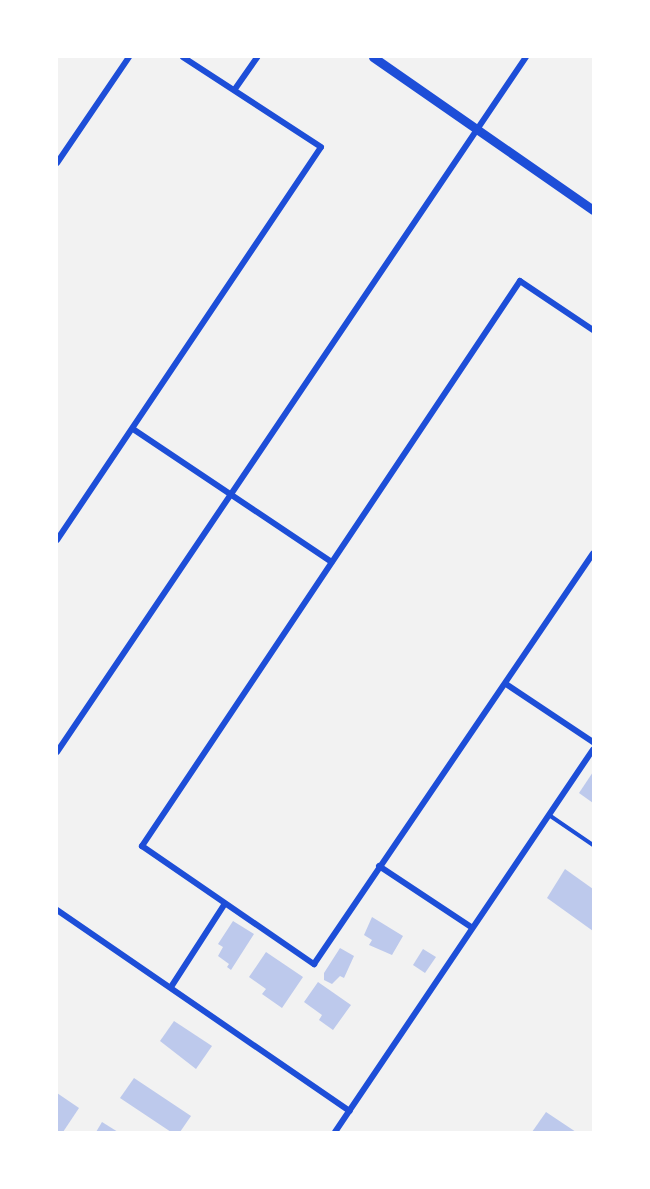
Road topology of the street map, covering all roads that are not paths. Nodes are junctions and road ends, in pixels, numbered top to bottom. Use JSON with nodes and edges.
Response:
{"nodes":[{"id":1,"x":129,"y":57,"type":"edge"},
{"id":2,"x":183,"y":57,"type":"edge"},
{"id":3,"x":257,"y":57,"type":"edge"},
{"id":4,"x":373,"y":57,"type":"edge"},
{"id":5,"x":526,"y":57,"type":"edge"},
{"id":6,"x":236,"y":89,"type":"junction"},
{"id":7,"x":477,"y":130,"type":"junction"},
{"id":8,"x":57,"y":163,"type":"edge"},
{"id":9,"x":593,"y":210,"type":"edge"},
{"id":10,"x":593,"y":330,"type":"edge"},
{"id":11,"x":133,"y":429,"type":"junction"},
{"id":12,"x":232,"y":495,"type":"junction"},
{"id":13,"x":57,"y":540,"type":"edge"},
{"id":14,"x":593,"y":554,"type":"edge"},
{"id":15,"x":332,"y":562,"type":"junction"},
{"id":16,"x":506,"y":684,"type":"junction"},
{"id":17,"x":593,"y":742,"type":"edge"},
{"id":18,"x":593,"y":750,"type":"edge"},
{"id":19,"x":57,"y":752,"type":"edge"},
{"id":20,"x":549,"y":814,"type":"junction"},
{"id":21,"x":593,"y":845,"type":"edge"},
{"id":22,"x":380,"y":866,"type":"junction"},
{"id":23,"x":224,"y":905,"type":"junction"},
{"id":24,"x":57,"y":910,"type":"edge"},
{"id":25,"x":471,"y":927,"type":"junction"},
{"id":26,"x":171,"y":987,"type":"junction"},
{"id":27,"x":350,"y":1111,"type":"junction"},
{"id":28,"x":335,"y":1132,"type":"edge"}],
"edges":[{"from":1,"to":8,"type":"street"},
{"from":2,"to":6,"type":"street"},
{"from":3,"to":6,"type":"street"},
{"from":4,"to":7,"type":"street"},
{"from":5,"to":7,"type":"street"},
{"from":6,"to":11,"type":"street"},
{"from":7,"to":9,"type":"street"},
{"from":7,"to":12,"type":"street"},
{"from":10,"to":15,"type":"street"},
{"from":11,"to":12,"type":"street"},
{"from":11,"to":13,"type":"street"},
{"from":12,"to":15,"type":"street"},
{"from":12,"to":19,"type":"street"},
{"from":14,"to":16,"type":"street"},
{"from":15,"to":23,"type":"street"},
{"from":16,"to":17,"type":"street"},
{"from":16,"to":22,"type":"street"},
{"from":18,"to":20,"type":"street"},
{"from":20,"to":21,"type":"lane"},
{"from":20,"to":25,"type":"street"},
{"from":22,"to":23,"type":"street"},
{"from":22,"to":25,"type":"street"},
{"from":23,"to":26,"type":"street"},
{"from":24,"to":26,"type":"street"},
{"from":25,"to":27,"type":"street"},
{"from":26,"to":27,"type":"street"},
{"from":27,"to":28,"type":"street"}]}
